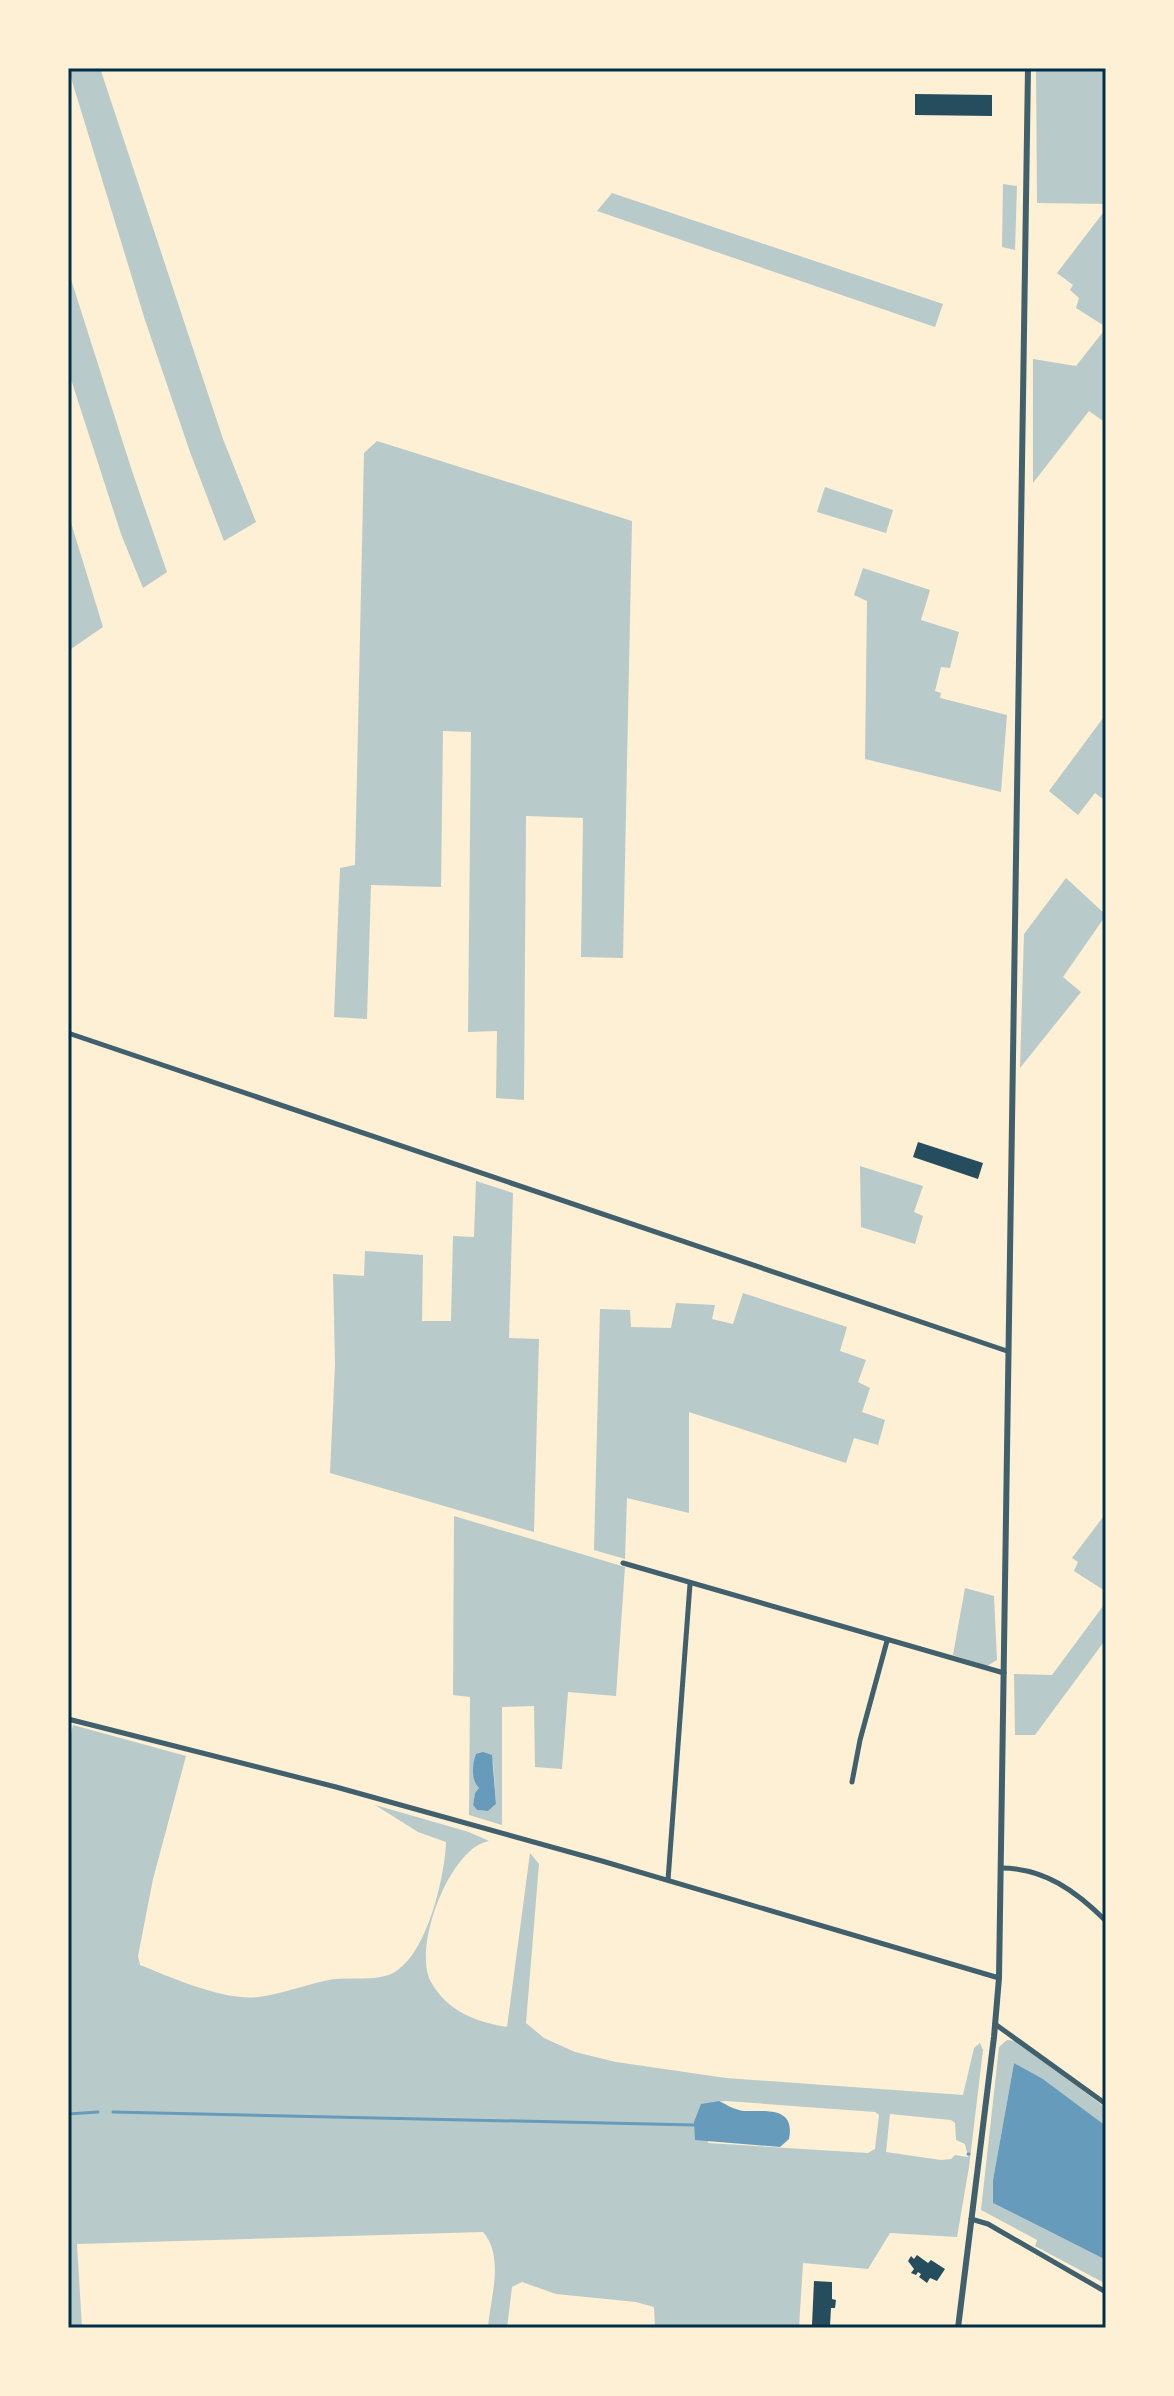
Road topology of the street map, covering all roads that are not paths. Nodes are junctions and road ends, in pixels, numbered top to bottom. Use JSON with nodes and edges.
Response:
{"nodes":[{"id":1,"x":1028,"y":68,"type":"edge"},
{"id":2,"x":68,"y":1033,"type":"edge"},
{"id":3,"x":1007,"y":1351,"type":"junction"},
{"id":4,"x":623,"y":1563,"type":"dead end"},
{"id":5,"x":690,"y":1584,"type":"junction"},
{"id":6,"x":887,"y":1641,"type":"junction"},
{"id":7,"x":1004,"y":1673,"type":"junction"},
{"id":8,"x":68,"y":1719,"type":"edge"},
{"id":9,"x":852,"y":1782,"type":"dead end"},
{"id":10,"x":1001,"y":1868,"type":"junction"},
{"id":11,"x":668,"y":1880,"type":"junction"},
{"id":12,"x":1106,"y":1921,"type":"edge"},
{"id":13,"x":999,"y":1978,"type":"junction"},
{"id":14,"x":995,"y":2024,"type":"junction"},
{"id":15,"x":1106,"y":2104,"type":"edge"},
{"id":16,"x":971,"y":2219,"type":"junction"},
{"id":17,"x":1106,"y":2292,"type":"edge"},
{"id":18,"x":958,"y":2328,"type":"edge"}],
"edges":[{"from":1,"to":3,"type":"street"},
{"from":2,"to":3,"type":"street"},
{"from":3,"to":7,"type":"street"},
{"from":4,"to":5,"type":"street"},
{"from":5,"to":6,"type":"street"},
{"from":5,"to":11,"type":"street"},
{"from":6,"to":7,"type":"street"},
{"from":6,"to":9,"type":"street"},
{"from":7,"to":10,"type":"street"},
{"from":8,"to":11,"type":"street"},
{"from":10,"to":12,"type":"street"},
{"from":10,"to":13,"type":"street"},
{"from":11,"to":13,"type":"street"},
{"from":13,"to":14,"type":"street"},
{"from":14,"to":15,"type":"street"},
{"from":14,"to":16,"type":"street"},
{"from":16,"to":17,"type":"street"},
{"from":16,"to":18,"type":"street"}]}
